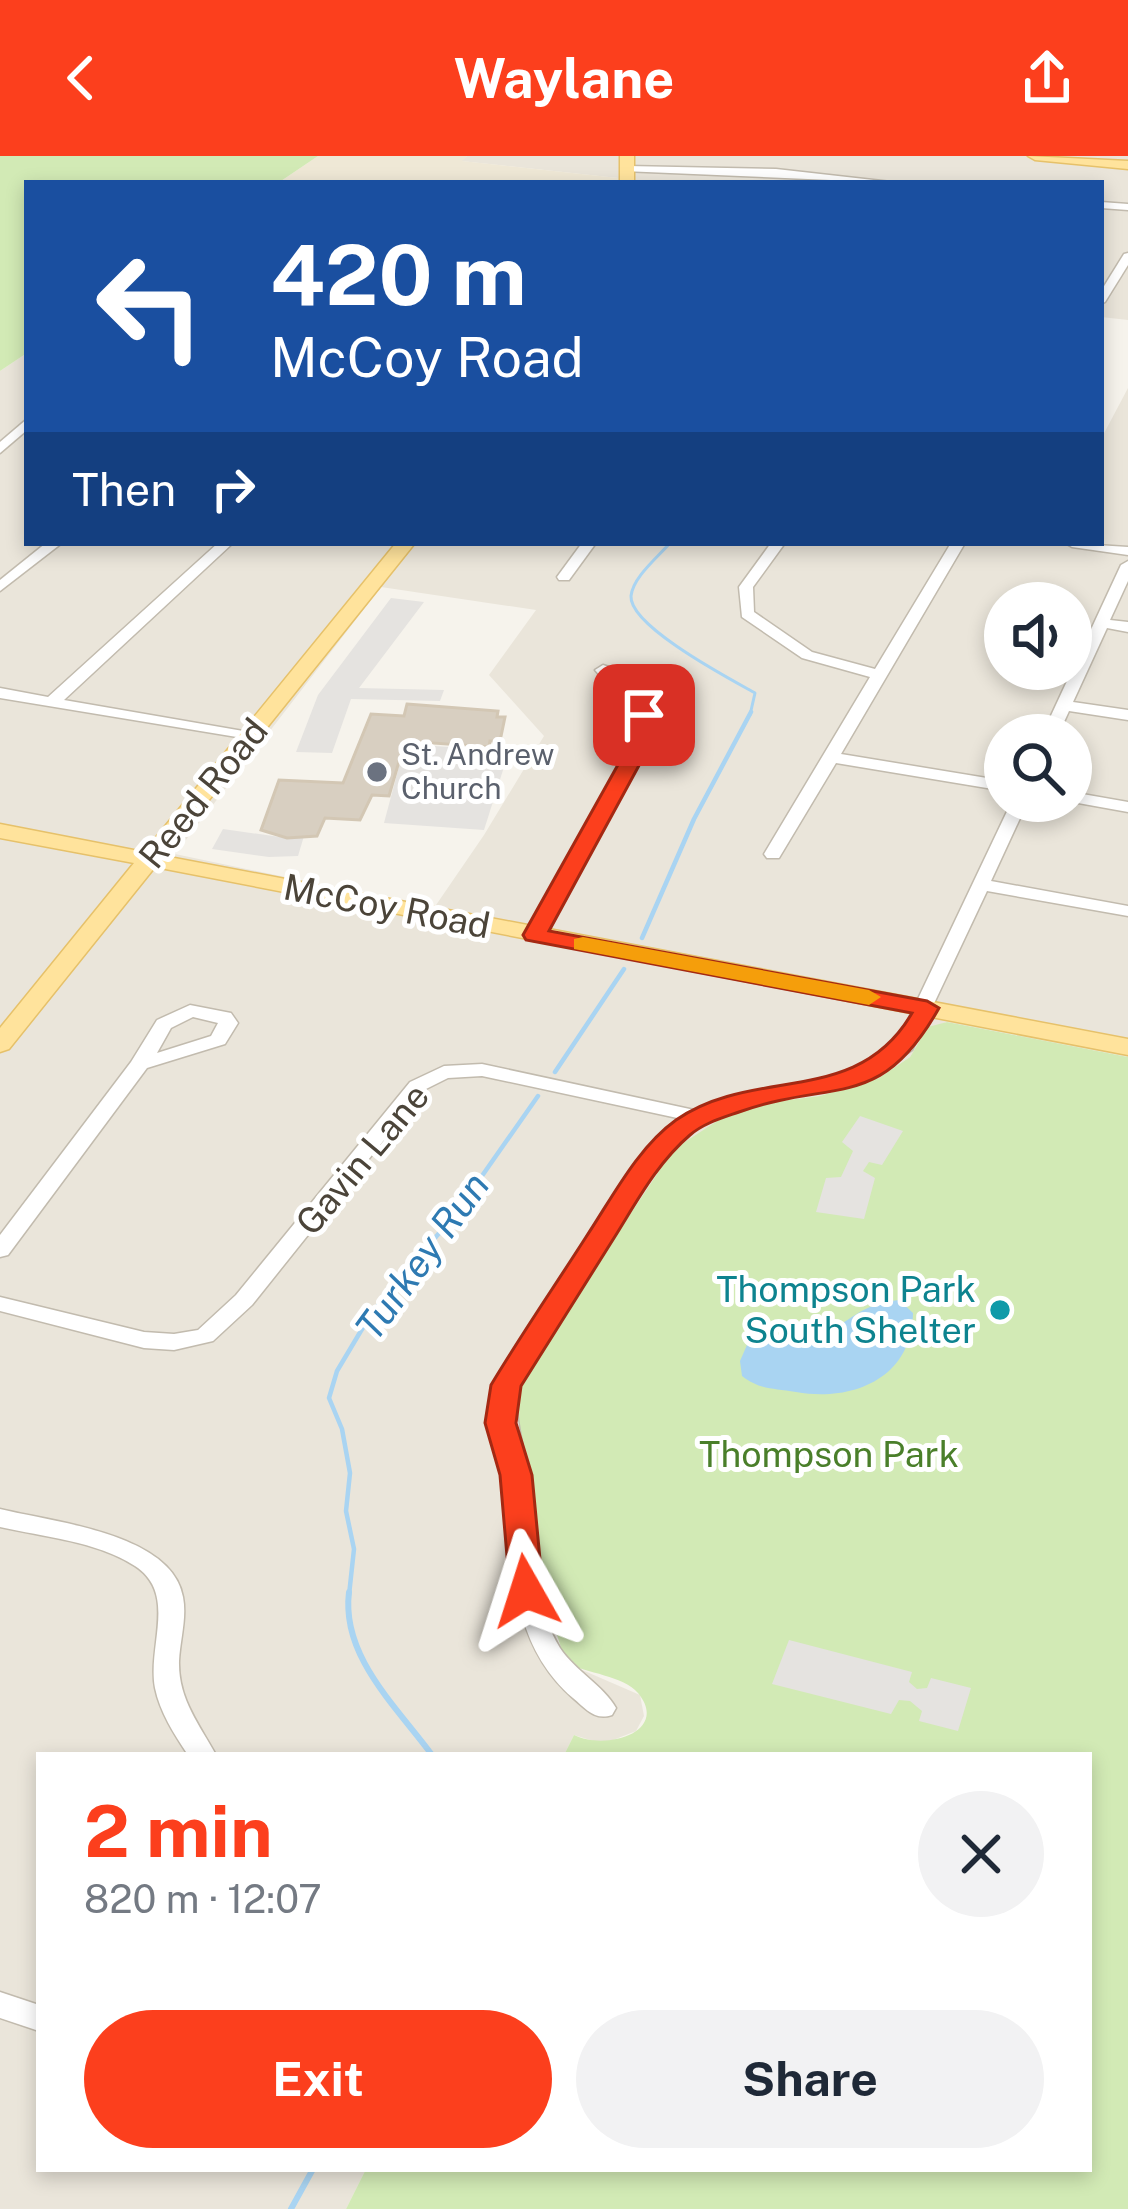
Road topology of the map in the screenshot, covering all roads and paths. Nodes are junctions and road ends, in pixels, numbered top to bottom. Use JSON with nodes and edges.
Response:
{"nodes":[{"id":1,"x":1035,"y":156,"type":"edge"},
{"id":2,"x":712,"y":163,"type":"edge"},
{"id":3,"x":1128,"y":165,"type":"edge"},
{"id":4,"x":627,"y":169,"type":"edge"},
{"id":5,"x":868,"y":180,"type":"edge"},
{"id":6,"x":1128,"y":256,"type":"edge"},
{"id":7,"x":1104,"y":295,"type":"edge"},
{"id":8,"x":24,"y":426,"type":"edge"},
{"id":9,"x":0,"y":449,"type":"edge"},
{"id":10,"x":51,"y":546,"type":"edge"},
{"id":11,"x":223,"y":546,"type":"edge"},
{"id":12,"x":404,"y":546,"type":"edge"},
{"id":13,"x":587,"y":546,"type":"edge"},
{"id":14,"x":776,"y":546,"type":"edge"},
{"id":15,"x":956,"y":546,"type":"edge"},
{"id":16,"x":1093,"y":546,"type":"edge"},
{"id":17,"x":1128,"y":551,"type":"edge"},
{"id":18,"x":1128,"y":565,"type":"edge"},
{"id":19,"x":564,"y":577,"type":"dead end"},
{"id":20,"x":3,"y":582,"type":"edge"},
{"id":21,"x":1101,"y":623,"type":"junction"},
{"id":22,"x":1128,"y":627,"type":"edge"},
{"id":23,"x":603,"y":670,"type":"dead end"},
{"id":24,"x":880,"y":675,"type":"junction"},
{"id":25,"x":0,"y":693,"type":"edge"},
{"id":26,"x":52,"y":702,"type":"junction"},
{"id":27,"x":1064,"y":705,"type":"junction"},
{"id":28,"x":1060,"y":714,"type":"edge"},
{"id":29,"x":1128,"y":715,"type":"edge"},
{"id":30,"x":249,"y":737,"type":"junction"},
{"id":31,"x":831,"y":758,"type":"junction"},
{"id":32,"x":984,"y":783,"type":"edge"},
{"id":33,"x":1092,"y":801,"type":"edge"},
{"id":34,"x":1128,"y":807,"type":"edge"},
{"id":35,"x":1010,"y":822,"type":"edge"},
{"id":36,"x":0,"y":831,"type":"edge"},
{"id":37,"x":773,"y":854,"type":"dead end"},
{"id":38,"x":148,"y":860,"type":"junction"},
{"id":39,"x":982,"y":885,"type":"junction"},
{"id":40,"x":1128,"y":911,"type":"edge"},
{"id":41,"x":535,"y":935,"type":"junction"},
{"id":42,"x":927,"y":1008,"type":"junction"},
{"id":43,"x":0,"y":1044,"type":"edge"},
{"id":44,"x":1128,"y":1047,"type":"edge"},
{"id":45,"x":140,"y":1064,"type":"dead end"},
{"id":46,"x":700,"y":1117,"type":"junction"},
{"id":47,"x":0,"y":1250,"type":"edge"},
{"id":48,"x":0,"y":1304,"type":"edge"},
{"id":49,"x":0,"y":1518,"type":"edge"},
{"id":50,"x":603,"y":1708,"type":"dead end"},
{"id":51,"x":200,"y":1752,"type":"edge"},
{"id":52,"x":0,"y":2005,"type":"edge"},
{"id":53,"x":36,"y":2017,"type":"edge"}],
"edges":[{"from":1,"to":3,"type":"main road"},
{"from":2,"to":4,"type":"street"},
{"from":2,"to":5,"type":"street"},
{"from":6,"to":7,"type":"street"},
{"from":8,"to":9,"type":"street"},
{"from":10,"to":20,"type":"street"},
{"from":11,"to":26,"type":"street"},
{"from":12,"to":30,"type":"main road","name":"Reed Road"},
{"from":13,"to":19,"type":"street"},
{"from":14,"to":24,"type":"street"},
{"from":15,"to":24,"type":"street"},
{"from":16,"to":17,"type":"street"},
{"from":18,"to":21,"type":"street"},
{"from":21,"to":22,"type":"street"},
{"from":21,"to":27,"type":"street"},
{"from":23,"to":41,"type":"street"},
{"from":24,"to":31,"type":"street"},
{"from":25,"to":26,"type":"street"},
{"from":26,"to":30,"type":"street"},
{"from":27,"to":28,"type":"street"},
{"from":27,"to":29,"type":"street"},
{"from":30,"to":38,"type":"main road","name":"Reed Road"},
{"from":31,"to":32,"type":"street"},
{"from":31,"to":37,"type":"street"},
{"from":33,"to":34,"type":"street"},
{"from":35,"to":39,"type":"street"},
{"from":36,"to":38,"type":"main road","name":"McCoy Road"},
{"from":38,"to":41,"type":"main road","name":"McCoy Road"},
{"from":38,"to":43,"type":"main road","name":"Reed Road"},
{"from":39,"to":40,"type":"street"},
{"from":39,"to":42,"type":"street"},
{"from":41,"to":42,"type":"main road","name":"McCoy Road"},
{"from":42,"to":44,"type":"main road","name":"McCoy Road"},
{"from":42,"to":46,"type":"street"},
{"from":45,"to":47,"type":"street"},
{"from":46,"to":48,"type":"street","name":"Gavin Lane"},
{"from":46,"to":50,"type":"street"},
{"from":49,"to":51,"type":"street"},
{"from":52,"to":53,"type":"street"}]}
